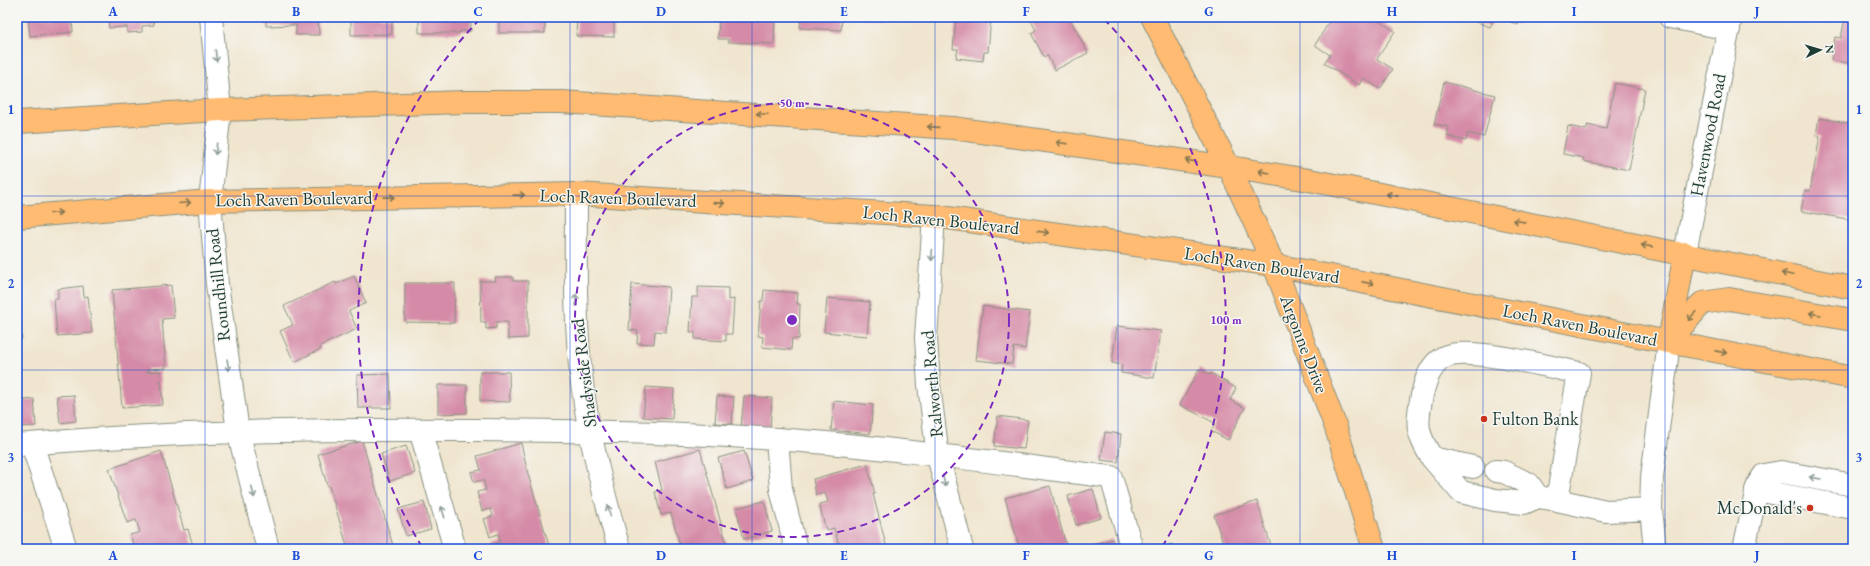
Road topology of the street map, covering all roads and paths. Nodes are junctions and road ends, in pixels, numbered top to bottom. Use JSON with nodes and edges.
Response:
{"nodes":[{"id":1,"x":211,"y":17,"type":"edge"},
{"id":2,"x":1152,"y":17,"type":"edge"},
{"id":3,"x":1670,"y":17,"type":"edge"},
{"id":4,"x":1730,"y":23,"type":"edge"},
{"id":5,"x":220,"y":110,"type":"junction"},
{"id":6,"x":17,"y":122,"type":"edge"},
{"id":7,"x":1229,"y":167,"type":"junction"},
{"id":8,"x":576,"y":194,"type":"junction"},
{"id":9,"x":210,"y":201,"type":"junction"},
{"id":10,"x":17,"y":216,"type":"edge"},
{"id":11,"x":934,"y":216,"type":"junction"},
{"id":12,"x":1685,"y":253,"type":"junction"},
{"id":13,"x":1274,"y":265,"type":"junction"},
{"id":14,"x":1853,"y":288,"type":"edge"},
{"id":15,"x":1853,"y":320,"type":"edge"},
{"id":16,"x":1669,"y":342,"type":"junction"},
{"id":17,"x":1853,"y":378,"type":"edge"},
{"id":18,"x":420,"y":430,"type":"junction"},
{"id":19,"x":238,"y":431,"type":"junction"},
{"id":20,"x":590,"y":431,"type":"junction"},
{"id":21,"x":777,"y":439,"type":"junction"},
{"id":22,"x":24,"y":444,"type":"edge"},
{"id":23,"x":938,"y":456,"type":"junction"},
{"id":24,"x":1432,"y":458,"type":"junction"},
{"id":25,"x":1473,"y":467,"type":"dead end"},
{"id":26,"x":1496,"y":471,"type":"dead end"},
{"id":27,"x":1853,"y":485,"type":"edge"},
{"id":28,"x":1756,"y":490,"type":"junction"},
{"id":29,"x":1547,"y":498,"type":"junction"},
{"id":30,"x":1853,"y":508,"type":"edge"},
{"id":31,"x":1651,"y":509,"type":"junction"},
{"id":32,"x":66,"y":549,"type":"edge"},
{"id":33,"x":268,"y":549,"type":"edge"},
{"id":34,"x":455,"y":549,"type":"edge"},
{"id":35,"x":619,"y":549,"type":"edge"},
{"id":36,"x":796,"y":549,"type":"edge"},
{"id":37,"x":962,"y":549,"type":"edge"},
{"id":38,"x":1132,"y":549,"type":"edge"},
{"id":39,"x":1374,"y":549,"type":"edge"},
{"id":40,"x":1655,"y":549,"type":"edge"},
{"id":41,"x":1744,"y":549,"type":"edge"}],
"edges":[{"from":1,"to":5,"type":"street","name":"Roundhill Road","one_way":true},
{"from":2,"to":7,"type":"main road","name":"Argonne Drive"},
{"from":3,"to":4,"type":"street"},
{"from":4,"to":12,"type":"street","name":"Havenwood Road"},
{"from":5,"to":6,"type":"main road"},
{"from":7,"to":5,"type":"main road","one_way":true},
{"from":5,"to":9,"type":"street","name":"Roundhill Road","one_way":true},
{"from":12,"to":7,"type":"main road","one_way":true},
{"from":7,"to":13,"type":"main road","name":"Argonne Drive"},
{"from":9,"to":8,"type":"main road","name":"Loch Raven Boulevard","one_way":true},
{"from":8,"to":11,"type":"main road","name":"Loch Raven Boulevard","one_way":true},
{"from":20,"to":8,"type":"street","name":"Shadyside Road","one_way":true},
{"from":10,"to":9,"type":"main road","name":"Loch Raven Boulevard","one_way":true},
{"from":9,"to":19,"type":"street","name":"Roundhill Road","one_way":true},
{"from":11,"to":13,"type":"main road","name":"Loch Raven Boulevard","one_way":true},
{"from":11,"to":23,"type":"street","name":"Ralworth Road","one_way":true},
{"from":14,"to":12,"type":"main road","one_way":true},
{"from":12,"to":16,"type":"main road"},
{"from":13,"to":16,"type":"main road","name":"Loch Raven Boulevard","one_way":true},
{"from":13,"to":39,"type":"main road","name":"Argonne Drive"},
{"from":15,"to":16,"type":"main road","one_way":true},
{"from":16,"to":17,"type":"main road","name":"Loch Raven Boulevard","one_way":true},
{"from":16,"to":31,"type":"street"},
{"from":18,"to":19,"type":"street"},
{"from":18,"to":20,"type":"street"},
{"from":34,"to":18,"type":"street","one_way":true},
{"from":19,"to":22,"type":"street"},
{"from":19,"to":33,"type":"street","name":"Roundhill Road","one_way":true},
{"from":20,"to":21,"type":"street"},
{"from":35,"to":20,"type":"street","name":"Shadyside Road","one_way":true},
{"from":21,"to":23,"type":"street"},
{"from":21,"to":36,"type":"street"},
{"from":22,"to":32,"type":"street"},
{"from":23,"to":37,"type":"street","name":"Ralworth Road","one_way":true},
{"from":23,"to":38,"type":"street"},
{"from":24,"to":25,"type":"street"},
{"from":24,"to":29,"type":"street"},
{"from":24,"to":29,"type":"street"},
{"from":26,"to":29,"type":"street"},
{"from":27,"to":28,"type":"street","one_way":true},
{"from":28,"to":30,"type":"street"},
{"from":28,"to":41,"type":"street"},
{"from":29,"to":31,"type":"street"},
{"from":31,"to":40,"type":"street"}]}
